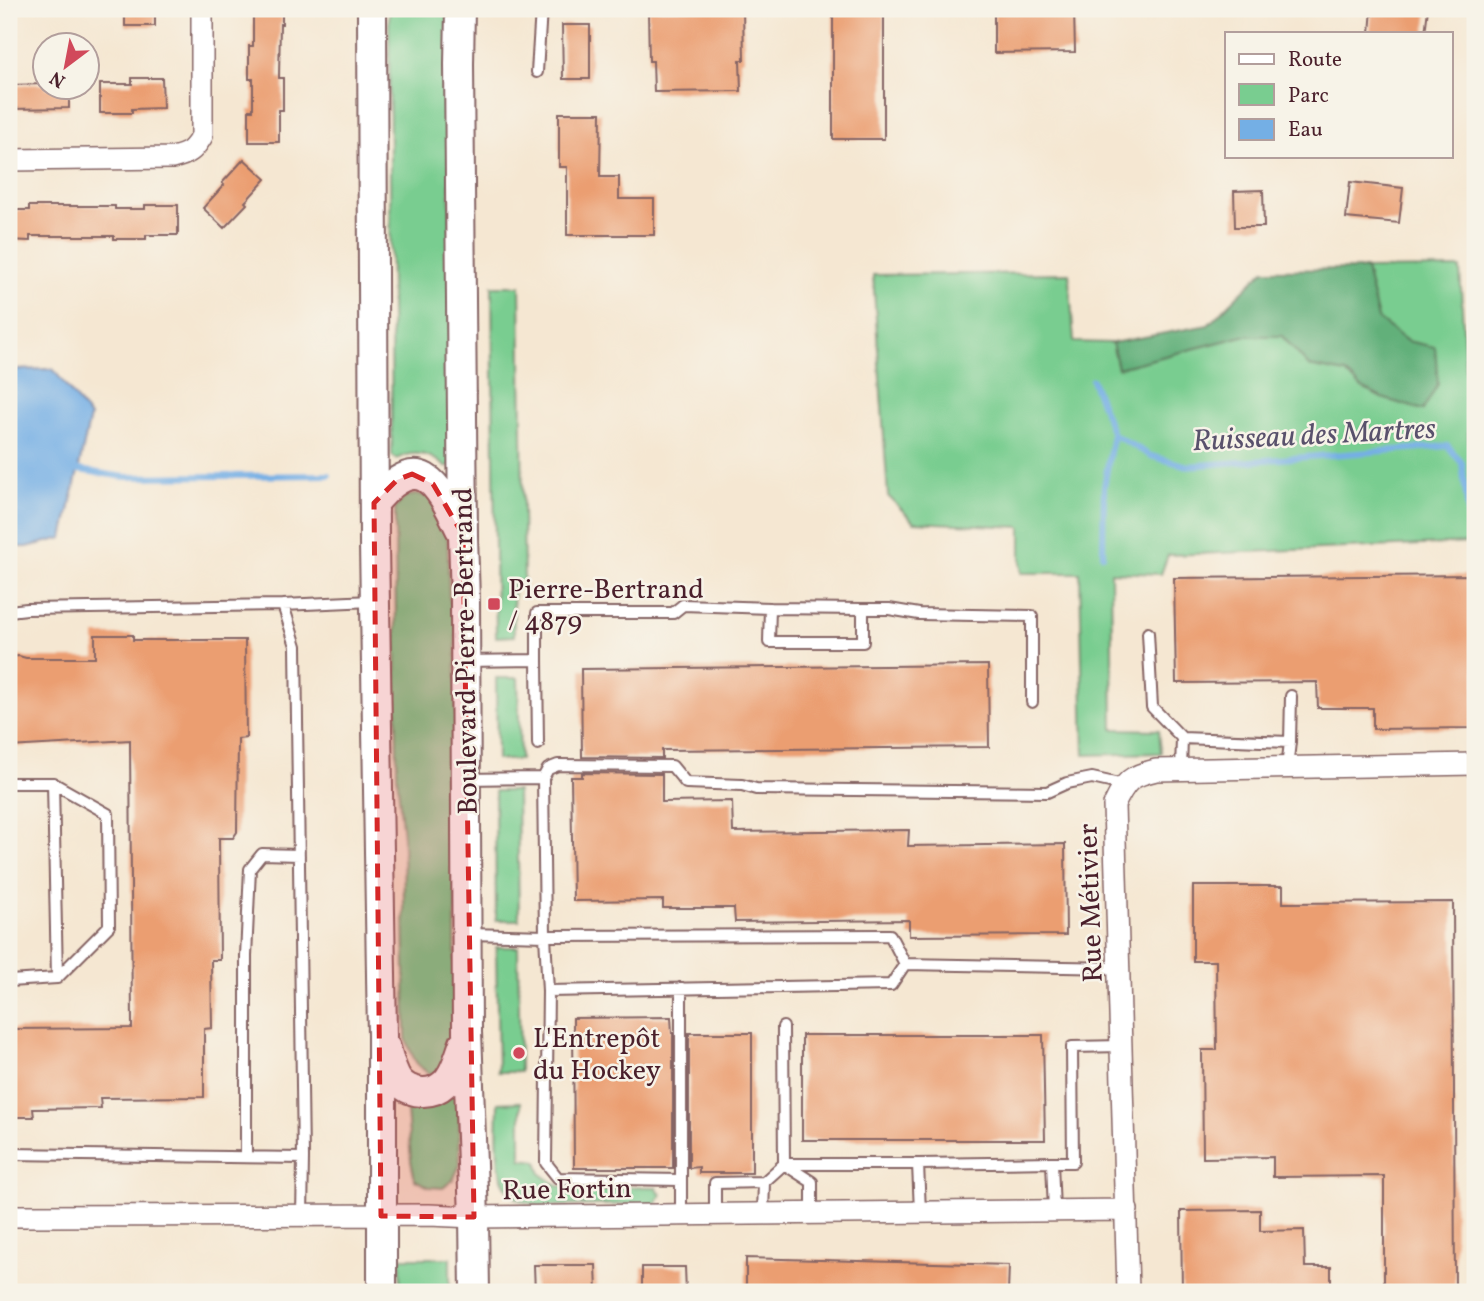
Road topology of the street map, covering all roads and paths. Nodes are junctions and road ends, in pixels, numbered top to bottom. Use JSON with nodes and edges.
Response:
{"nodes":[{"id":1,"x":202,"y":9,"type":"edge"},
{"id":2,"x":372,"y":9,"type":"edge"},
{"id":3,"x":460,"y":9,"type":"edge"},
{"id":4,"x":541,"y":9,"type":"edge"},
{"id":5,"x":537,"y":72,"type":"dead end"},
{"id":6,"x":9,"y":160,"type":"edge"},
{"id":7,"x":374,"y":503,"type":"junction"},
{"id":8,"x":463,"y":535,"type":"junction"},
{"id":9,"x":375,"y":601,"type":"junction"},
{"id":10,"x":283,"y":605,"type":"junction"},
{"id":11,"x":769,"y":608,"type":"junction"},
{"id":12,"x":863,"y":609,"type":"junction"},
{"id":13,"x":9,"y":611,"type":"edge"},
{"id":14,"x":1148,"y":633,"type":"dead end"},
{"id":15,"x":537,"y":660,"type":"junction"},
{"id":16,"x":465,"y":661,"type":"junction"},
{"id":17,"x":1291,"y":696,"type":"dead end"},
{"id":18,"x":1032,"y":702,"type":"dead end"},
{"id":19,"x":1182,"y":738,"type":"junction"},
{"id":20,"x":1290,"y":742,"type":"junction"},
{"id":21,"x":538,"y":744,"type":"dead end"},
{"id":22,"x":1475,"y":764,"type":"edge"},
{"id":23,"x":1287,"y":768,"type":"junction"},
{"id":24,"x":1181,"y":770,"type":"junction"},
{"id":25,"x":543,"y":778,"type":"junction"},
{"id":26,"x":466,"y":779,"type":"junction"},
{"id":27,"x":9,"y":783,"type":"edge"},
{"id":28,"x":53,"y":783,"type":"junction"},
{"id":29,"x":1123,"y":785,"type":"junction"},
{"id":30,"x":299,"y":855,"type":"junction"},
{"id":31,"x":467,"y":934,"type":"junction"},
{"id":32,"x":545,"y":936,"type":"junction"},
{"id":33,"x":905,"y":964,"type":"junction"},
{"id":34,"x":1119,"y":968,"type":"junction"},
{"id":35,"x":57,"y":978,"type":"junction"},
{"id":36,"x":9,"y":981,"type":"edge"},
{"id":37,"x":681,"y":988,"type":"junction"},
{"id":38,"x":548,"y":991,"type":"junction"},
{"id":39,"x":783,"y":1027,"type":"dead end"},
{"id":40,"x":467,"y":1032,"type":"junction"},
{"id":41,"x":382,"y":1036,"type":"junction"},
{"id":42,"x":1122,"y":1046,"type":"junction"},
{"id":43,"x":9,"y":1154,"type":"edge"},
{"id":44,"x":246,"y":1157,"type":"junction"},
{"id":45,"x":303,"y":1158,"type":"junction"},
{"id":46,"x":1052,"y":1162,"type":"junction"},
{"id":47,"x":784,"y":1164,"type":"junction"},
{"id":48,"x":918,"y":1164,"type":"junction"},
{"id":49,"x":681,"y":1180,"type":"junction"},
{"id":50,"x":764,"y":1182,"type":"junction"},
{"id":51,"x":1054,"y":1210,"type":"junction"},
{"id":52,"x":1126,"y":1210,"type":"junction"},
{"id":53,"x":920,"y":1212,"type":"junction"},
{"id":54,"x":812,"y":1213,"type":"junction"},
{"id":55,"x":681,"y":1214,"type":"junction"},
{"id":56,"x":715,"y":1214,"type":"junction"},
{"id":57,"x":763,"y":1214,"type":"junction"},
{"id":58,"x":9,"y":1216,"type":"edge"},
{"id":59,"x":302,"y":1216,"type":"junction"},
{"id":60,"x":381,"y":1216,"type":"junction"},
{"id":61,"x":474,"y":1217,"type":"junction"},
{"id":62,"x":382,"y":1292,"type":"edge"},
{"id":63,"x":475,"y":1292,"type":"edge"},
{"id":64,"x":1128,"y":1292,"type":"edge"}],
"edges":[{"from":1,"to":6,"type":"street"},
{"from":2,"to":7,"type":"main road"},
{"from":3,"to":8,"type":"main road","name":"Boulevard Pierre-Bertrand"},
{"from":4,"to":5,"type":"lane"},
{"from":7,"to":8,"type":"main road"},
{"from":7,"to":9,"type":"main road"},
{"from":8,"to":16,"type":"main road","name":"Boulevard Pierre-Bertrand"},
{"from":9,"to":10,"type":"lane"},
{"from":9,"to":41,"type":"main road"},
{"from":10,"to":13,"type":"lane"},
{"from":10,"to":30,"type":"lane"},
{"from":11,"to":12,"type":"lane"},
{"from":11,"to":12,"type":"lane"},
{"from":11,"to":15,"type":"lane"},
{"from":12,"to":18,"type":"lane"},
{"from":14,"to":19,"type":"lane"},
{"from":15,"to":16,"type":"lane"},
{"from":15,"to":21,"type":"lane"},
{"from":16,"to":26,"type":"main road","name":"Boulevard Pierre-Bertrand"},
{"from":17,"to":20,"type":"lane"},
{"from":19,"to":20,"type":"lane"},
{"from":19,"to":24,"type":"lane"},
{"from":20,"to":23,"type":"lane"},
{"from":22,"to":23,"type":"street"},
{"from":23,"to":24,"type":"street"},
{"from":24,"to":29,"type":"street"},
{"from":25,"to":26,"type":"lane"},
{"from":25,"to":29,"type":"lane"},
{"from":25,"to":32,"type":"lane"},
{"from":26,"to":31,"type":"main road","name":"Boulevard Pierre-Bertrand"},
{"from":27,"to":28,"type":"lane"},
{"from":28,"to":35,"type":"lane"},
{"from":28,"to":35,"type":"lane"},
{"from":29,"to":34,"type":"street","name":"Rue Métivier"},
{"from":30,"to":44,"type":"lane"},
{"from":30,"to":45,"type":"lane"},
{"from":31,"to":32,"type":"lane"},
{"from":31,"to":40,"type":"main road","name":"Boulevard Pierre-Bertrand"},
{"from":32,"to":33,"type":"lane"},
{"from":32,"to":38,"type":"lane"},
{"from":33,"to":34,"type":"lane"},
{"from":33,"to":37,"type":"lane"},
{"from":34,"to":42,"type":"street","name":"Rue Métivier"},
{"from":35,"to":36,"type":"lane"},
{"from":37,"to":38,"type":"lane"},
{"from":37,"to":49,"type":"lane"},
{"from":38,"to":49,"type":"lane"},
{"from":39,"to":47,"type":"lane"},
{"from":40,"to":41,"type":"main road"},
{"from":40,"to":61,"type":"main road","name":"Boulevard Pierre-Bertrand"},
{"from":41,"to":60,"type":"main road"},
{"from":42,"to":46,"type":"lane"},
{"from":42,"to":52,"type":"street","name":"Rue Métivier"},
{"from":43,"to":44,"type":"lane"},
{"from":44,"to":45,"type":"lane"},
{"from":45,"to":59,"type":"lane"},
{"from":46,"to":48,"type":"lane"},
{"from":46,"to":51,"type":"lane"},
{"from":47,"to":48,"type":"lane"},
{"from":47,"to":50,"type":"lane"},
{"from":47,"to":54,"type":"lane"},
{"from":48,"to":53,"type":"lane"},
{"from":49,"to":55,"type":"lane"},
{"from":50,"to":56,"type":"lane"},
{"from":50,"to":57,"type":"lane"},
{"from":51,"to":52,"type":"street","name":"Rue Fortin"},
{"from":51,"to":53,"type":"street","name":"Rue Fortin"},
{"from":52,"to":64,"type":"street","name":"Rue Métivier"},
{"from":53,"to":54,"type":"street","name":"Rue Fortin"},
{"from":54,"to":57,"type":"street","name":"Rue Fortin"},
{"from":55,"to":56,"type":"street","name":"Rue Fortin"},
{"from":55,"to":61,"type":"street","name":"Rue Fortin"},
{"from":56,"to":57,"type":"street","name":"Rue Fortin"},
{"from":58,"to":59,"type":"street","name":"Rue Fortin"},
{"from":59,"to":60,"type":"street","name":"Rue Fortin"},
{"from":60,"to":61,"type":"street","name":"Rue Fortin"},
{"from":60,"to":62,"type":"main road"},
{"from":61,"to":63,"type":"main road","name":"Boulevard Pierre-Bertrand"}]}
